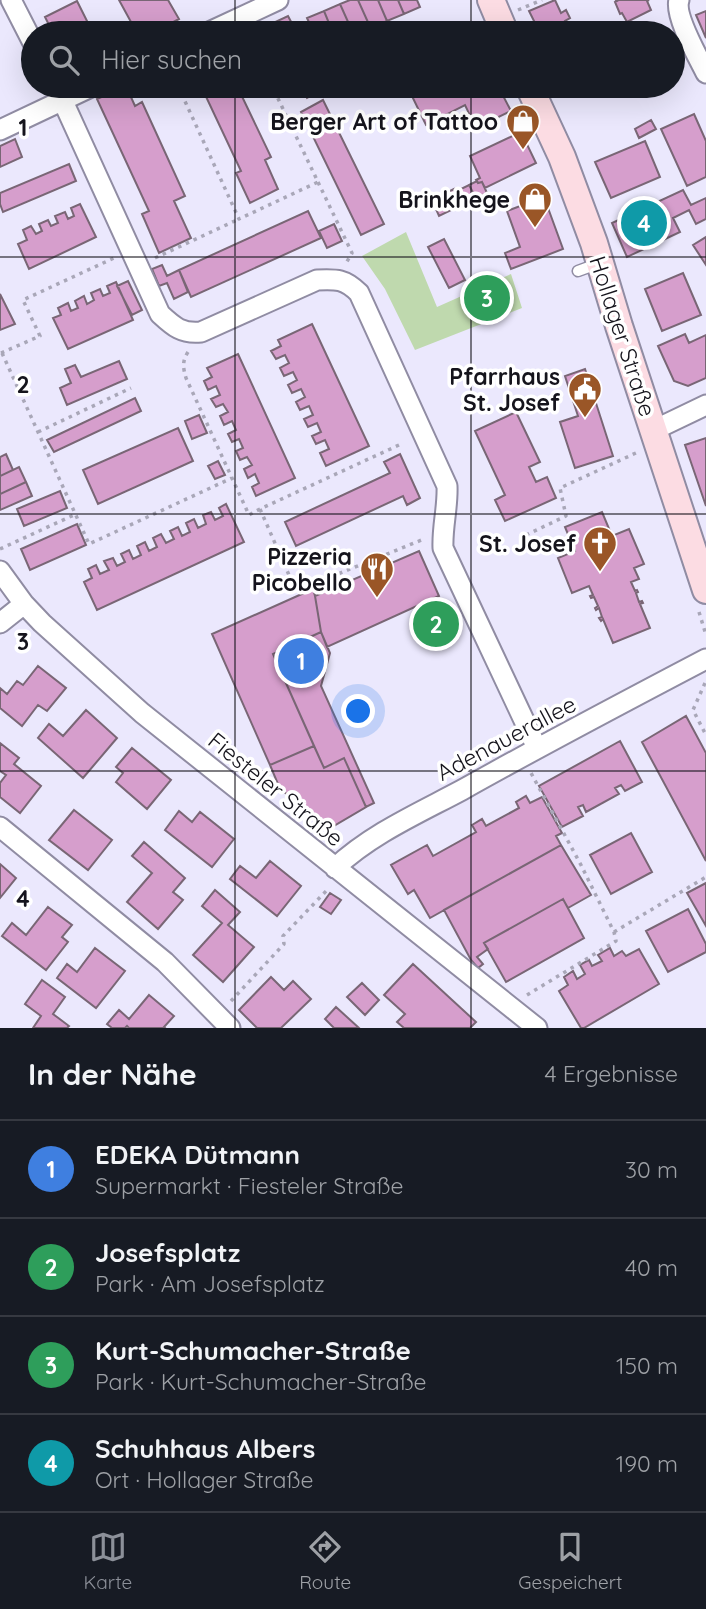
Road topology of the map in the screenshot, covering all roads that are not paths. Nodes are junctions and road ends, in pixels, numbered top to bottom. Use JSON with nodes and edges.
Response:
{"nodes":[{"id":1,"x":11,"y":0,"type":"edge"},
{"id":2,"x":278,"y":0,"type":"edge"},
{"id":3,"x":491,"y":0,"type":"edge"},
{"id":4,"x":679,"y":0,"type":"edge"},
{"id":5,"x":22,"y":21,"type":"edge"},
{"id":6,"x":233,"y":21,"type":"edge"},
{"id":7,"x":501,"y":21,"type":"edge"},
{"id":8,"x":682,"y":21,"type":"edge"},
{"id":9,"x":685,"y":28,"type":"edge"},
{"id":10,"x":706,"y":74,"type":"edge"},
{"id":11,"x":52,"y":98,"type":"edge"},
{"id":12,"x":62,"y":98,"type":"edge"},
{"id":13,"x":535,"y":98,"type":"edge"},
{"id":14,"x":0,"y":130,"type":"edge"},
{"id":15,"x":706,"y":405,"type":"edge"},
{"id":16,"x":650,"y":439,"type":"junction"},
{"id":17,"x":0,"y":571,"type":"edge"},
{"id":18,"x":706,"y":590,"type":"edge"},
{"id":19,"x":24,"y":604,"type":"junction"},
{"id":20,"x":0,"y":623,"type":"edge"},
{"id":21,"x":706,"y":659,"type":"edge"},
{"id":22,"x":530,"y":752,"type":"junction"},
{"id":23,"x":0,"y":827,"type":"edge"},
{"id":24,"x":339,"y":871,"type":"junction"},
{"id":25,"x":223,"y":1022,"type":"edge"},
{"id":26,"x":537,"y":1028,"type":"edge"}],
"edges":[{"from":1,"to":5,"type":"street"},
{"from":2,"to":6,"type":"street"},
{"from":3,"to":7,"type":"main road"},
{"from":4,"to":8,"type":"street"},
{"from":9,"to":10,"type":"street"},
{"from":11,"to":14,"type":"street"},
{"from":12,"to":22,"type":"street"},
{"from":13,"to":16,"type":"main road","name":"Hollager Straße"},
{"from":15,"to":16,"type":"street"},
{"from":16,"to":18,"type":"main road","name":"Hollager Straße"},
{"from":17,"to":19,"type":"street","name":"Fiesteler Straße"},
{"from":19,"to":20,"type":"street"},
{"from":19,"to":24,"type":"street","name":"Fiesteler Straße"},
{"from":21,"to":22,"type":"street","name":"Adenauerallee"},
{"from":22,"to":24,"type":"street","name":"Adenauerallee"},
{"from":23,"to":25,"type":"street"},
{"from":24,"to":26,"type":"street","name":"Fiesteler Straße"}]}
